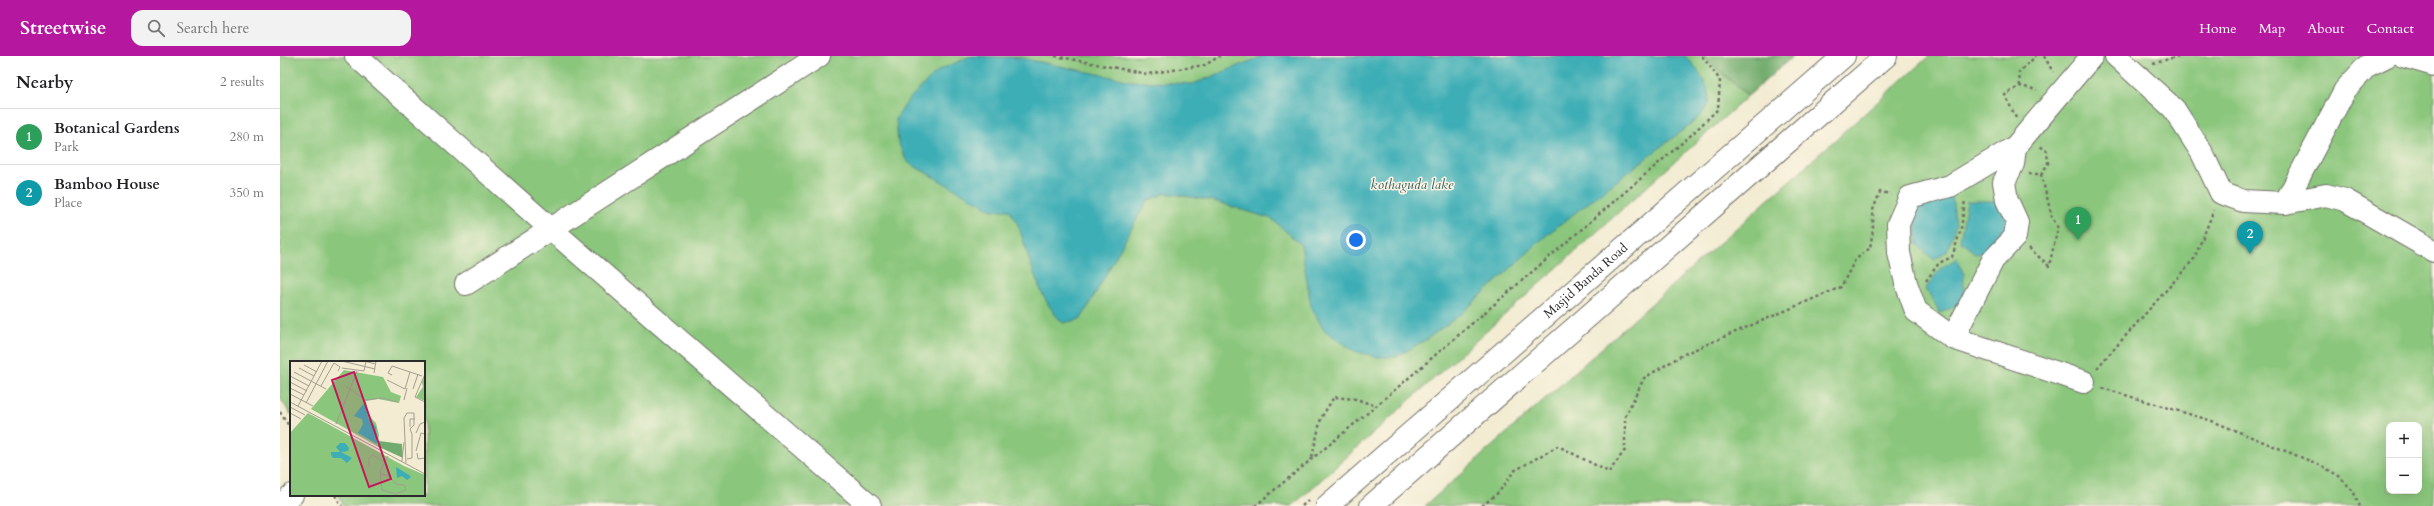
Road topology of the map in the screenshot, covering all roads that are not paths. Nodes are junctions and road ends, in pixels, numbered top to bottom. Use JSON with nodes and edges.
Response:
{"nodes":[{"id":1,"x":356,"y":56,"type":"edge"},
{"id":2,"x":819,"y":56,"type":"edge"},
{"id":3,"x":1844,"y":56,"type":"edge"},
{"id":4,"x":1886,"y":56,"type":"edge"},
{"id":5,"x":2092,"y":56,"type":"edge"},
{"id":6,"x":2116,"y":56,"type":"edge"},
{"id":7,"x":2387,"y":56,"type":"edge"},
{"id":8,"x":2403,"y":56,"type":"edge"},
{"id":9,"x":2434,"y":65,"type":"edge"},
{"id":10,"x":2020,"y":142,"type":"junction"},
{"id":11,"x":2285,"y":203,"type":"junction"},
{"id":12,"x":551,"y":229,"type":"junction"},
{"id":13,"x":2434,"y":251,"type":"edge"},
{"id":14,"x":466,"y":284,"type":"dead end"},
{"id":15,"x":1953,"y":338,"type":"junction"},
{"id":16,"x":2084,"y":382,"type":"road end"},
{"id":17,"x":291,"y":496,"type":"edge"},
{"id":18,"x":281,"y":506,"type":"edge"},
{"id":19,"x":870,"y":506,"type":"edge"},
{"id":20,"x":1327,"y":506,"type":"edge"},
{"id":21,"x":1371,"y":506,"type":"edge"}],
"edges":[{"from":1,"to":12,"type":"main road"},
{"from":2,"to":12,"type":"main road"},
{"from":3,"to":20,"type":"main road","name":"Masjid Banda Road"},
{"from":4,"to":21,"type":"main road"},
{"from":5,"to":10,"type":"main road"},
{"from":6,"to":11,"type":"main road"},
{"from":7,"to":11,"type":"main road"},
{"from":8,"to":9,"type":"main road"},
{"from":10,"to":15,"type":"main road"},
{"from":10,"to":15,"type":"main road"},
{"from":11,"to":13,"type":"main road"},
{"from":12,"to":14,"type":"main road"},
{"from":12,"to":19,"type":"main road"},
{"from":15,"to":16,"type":"main road"},
{"from":17,"to":18,"type":"main road"}]}
